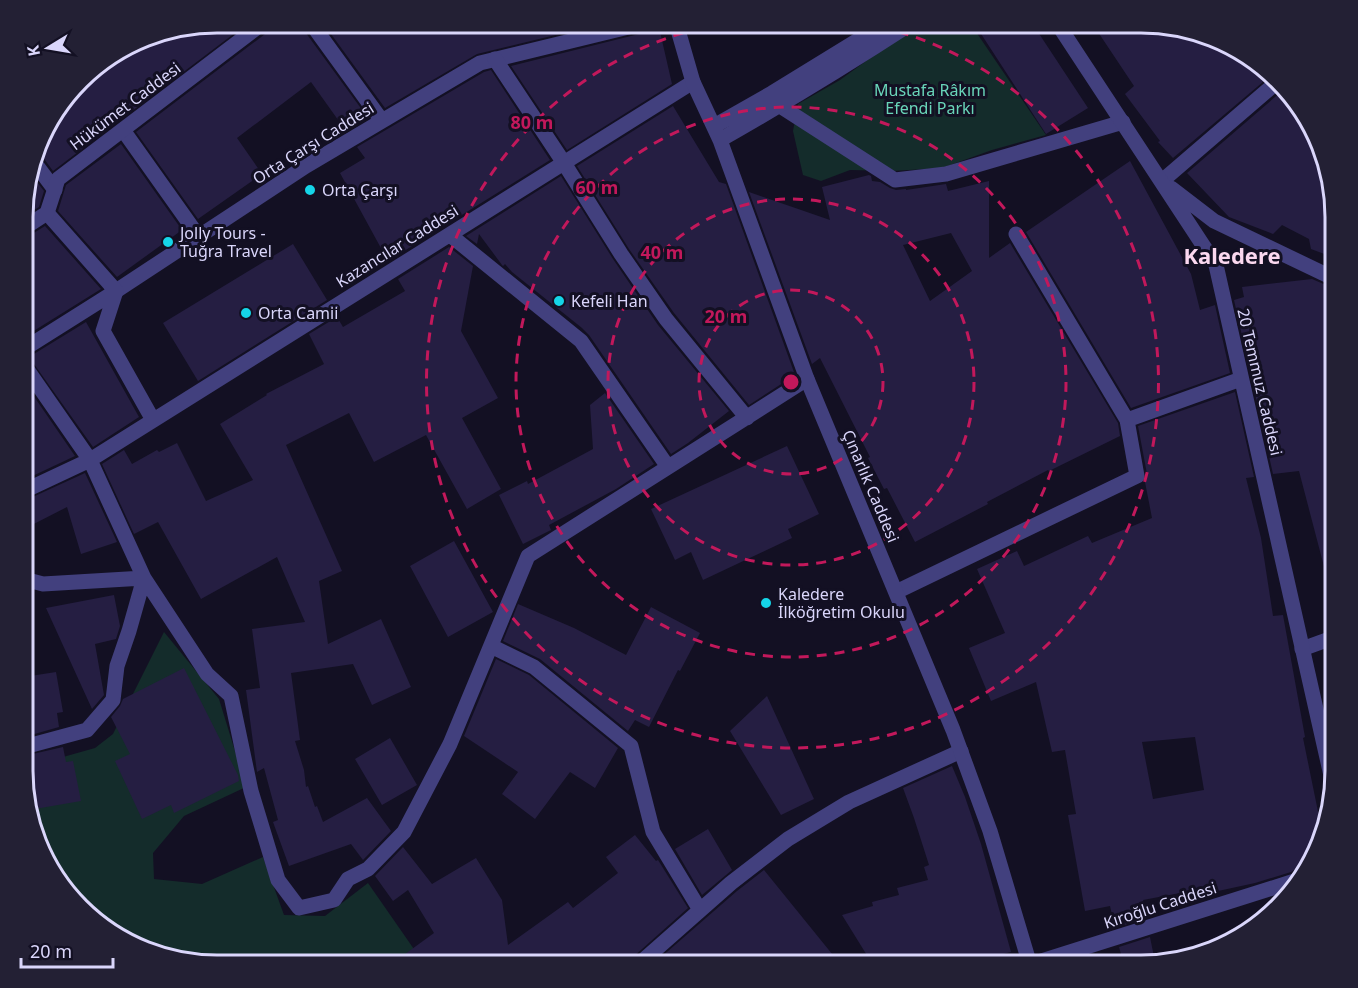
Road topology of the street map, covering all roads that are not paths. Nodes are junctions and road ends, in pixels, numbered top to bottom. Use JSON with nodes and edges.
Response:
{"nodes":[{"id":1,"x":249,"y":33,"type":"edge"},
{"id":2,"x":319,"y":33,"type":"edge"},
{"id":3,"x":603,"y":33,"type":"edge"},
{"id":4,"x":679,"y":33,"type":"edge"},
{"id":5,"x":872,"y":33,"type":"edge"},
{"id":6,"x":897,"y":33,"type":"edge"},
{"id":7,"x":1064,"y":33,"type":"edge"},
{"id":8,"x":495,"y":59,"type":"junction"},
{"id":9,"x":693,"y":82,"type":"junction"},
{"id":10,"x":1270,"y":87,"type":"edge"},
{"id":11,"x":776,"y":99,"type":"junction"},
{"id":12,"x":382,"y":121,"type":"junction"},
{"id":13,"x":1123,"y":122,"type":"junction"},
{"id":14,"x":123,"y":130,"type":"junction"},
{"id":15,"x":717,"y":133,"type":"junction"},
{"id":16,"x":564,"y":163,"type":"junction"},
{"id":17,"x":40,"y":170,"type":"edge"},
{"id":18,"x":1162,"y":181,"type":"junction"},
{"id":19,"x":55,"y":190,"type":"junction"},
{"id":20,"x":47,"y":213,"type":"junction"},
{"id":21,"x":33,"y":222,"type":"edge"},
{"id":22,"x":1016,"y":234,"type":"dead end"},
{"id":23,"x":450,"y":235,"type":"junction"},
{"id":24,"x":199,"y":237,"type":"junction"},
{"id":25,"x":1325,"y":274,"type":"edge"},
{"id":26,"x":116,"y":291,"type":"junction"},
{"id":27,"x":33,"y":343,"type":"edge"},
{"id":28,"x":33,"y":378,"type":"edge"},
{"id":29,"x":807,"y":379,"type":"junction"},
{"id":30,"x":1241,"y":379,"type":"junction"},
{"id":31,"x":747,"y":418,"type":"junction"},
{"id":32,"x":153,"y":420,"type":"junction"},
{"id":33,"x":1127,"y":420,"type":"junction"},
{"id":34,"x":90,"y":460,"type":"junction"},
{"id":35,"x":668,"y":468,"type":"junction"},
{"id":36,"x":33,"y":487,"type":"edge"},
{"id":37,"x":144,"y":578,"type":"junction"},
{"id":38,"x":33,"y":581,"type":"edge"},
{"id":39,"x":896,"y":592,"type":"junction"},
{"id":40,"x":1325,"y":641,"type":"edge"},
{"id":41,"x":491,"y":646,"type":"junction"},
{"id":42,"x":1302,"y":649,"type":"junction"},
{"id":43,"x":33,"y":745,"type":"edge"},
{"id":44,"x":1325,"y":750,"type":"edge"},
{"id":45,"x":961,"y":751,"type":"junction"},
{"id":46,"x":1286,"y":884,"type":"edge"},
{"id":47,"x":700,"y":910,"type":"junction"},
{"id":48,"x":649,"y":955,"type":"edge"},
{"id":49,"x":1026,"y":955,"type":"edge"},
{"id":50,"x":1061,"y":955,"type":"edge"}],
"edges":[{"from":1,"to":14,"type":"street","name":"Hükümet Caddesi"},
{"from":2,"to":12,"type":"street"},
{"from":3,"to":8,"type":"street","name":"Orta Çarşı Caddesi"},
{"from":4,"to":9,"type":"street","name":"Çınarlık Caddesi"},
{"from":5,"to":11,"type":"street"},
{"from":6,"to":11,"type":"street"},
{"from":7,"to":13,"type":"street","name":"20 Temmuz Caddesi"},
{"from":8,"to":12,"type":"street","name":"Orta Çarşı Caddesi"},
{"from":8,"to":16,"type":"street"},
{"from":9,"to":15,"type":"street","name":"Çınarlık Caddesi"},
{"from":9,"to":16,"type":"street","name":"Kazancılar Caddesi"},
{"from":10,"to":18,"type":"street"},
{"from":11,"to":13,"type":"street"},
{"from":11,"to":15,"type":"street"},
{"from":12,"to":24,"type":"street","name":"Orta Çarşı Caddesi"},
{"from":13,"to":18,"type":"street","name":"20 Temmuz Caddesi"},
{"from":14,"to":19,"type":"street","name":"Hükümet Caddesi"},
{"from":14,"to":24,"type":"street"},
{"from":15,"to":29,"type":"street","name":"Çınarlık Caddesi"},
{"from":16,"to":23,"type":"street","name":"Kazancılar Caddesi"},
{"from":16,"to":31,"type":"street"},
{"from":17,"to":19,"type":"street"},
{"from":18,"to":25,"type":"street"},
{"from":18,"to":30,"type":"street","name":"20 Temmuz Caddesi"},
{"from":19,"to":20,"type":"street","name":"Hükümet Caddesi"},
{"from":20,"to":21,"type":"street"},
{"from":20,"to":26,"type":"street"},
{"from":22,"to":33,"type":"street"},
{"from":23,"to":32,"type":"street","name":"Kazancılar Caddesi"},
{"from":23,"to":35,"type":"street"},
{"from":24,"to":26,"type":"street","name":"Orta Çarşı Caddesi"},
{"from":26,"to":27,"type":"street","name":"Orta Çarşı Caddesi"},
{"from":26,"to":32,"type":"street"},
{"from":28,"to":34,"type":"street"},
{"from":29,"to":31,"type":"street"},
{"from":29,"to":39,"type":"street","name":"Çınarlık Caddesi"},
{"from":30,"to":33,"type":"street"},
{"from":30,"to":42,"type":"street","name":"20 Temmuz Caddesi"},
{"from":31,"to":35,"type":"street"},
{"from":32,"to":34,"type":"street","name":"Kazancılar Caddesi"},
{"from":33,"to":39,"type":"street"},
{"from":34,"to":36,"type":"street","name":"Kazancılar Caddesi"},
{"from":34,"to":37,"type":"street"},
{"from":35,"to":41,"type":"street"},
{"from":37,"to":38,"type":"street"},
{"from":37,"to":41,"type":"street"},
{"from":37,"to":43,"type":"street"},
{"from":39,"to":45,"type":"street","name":"Çınarlık Caddesi"},
{"from":40,"to":42,"type":"street"},
{"from":41,"to":47,"type":"street"},
{"from":42,"to":44,"type":"street","name":"20 Temmuz Caddesi"},
{"from":45,"to":47,"type":"street"},
{"from":45,"to":49,"type":"street","name":"Çınarlık Caddesi"},
{"from":46,"to":50,"type":"street","name":"Kıroğlu Caddesi"},
{"from":47,"to":48,"type":"street"}]}
